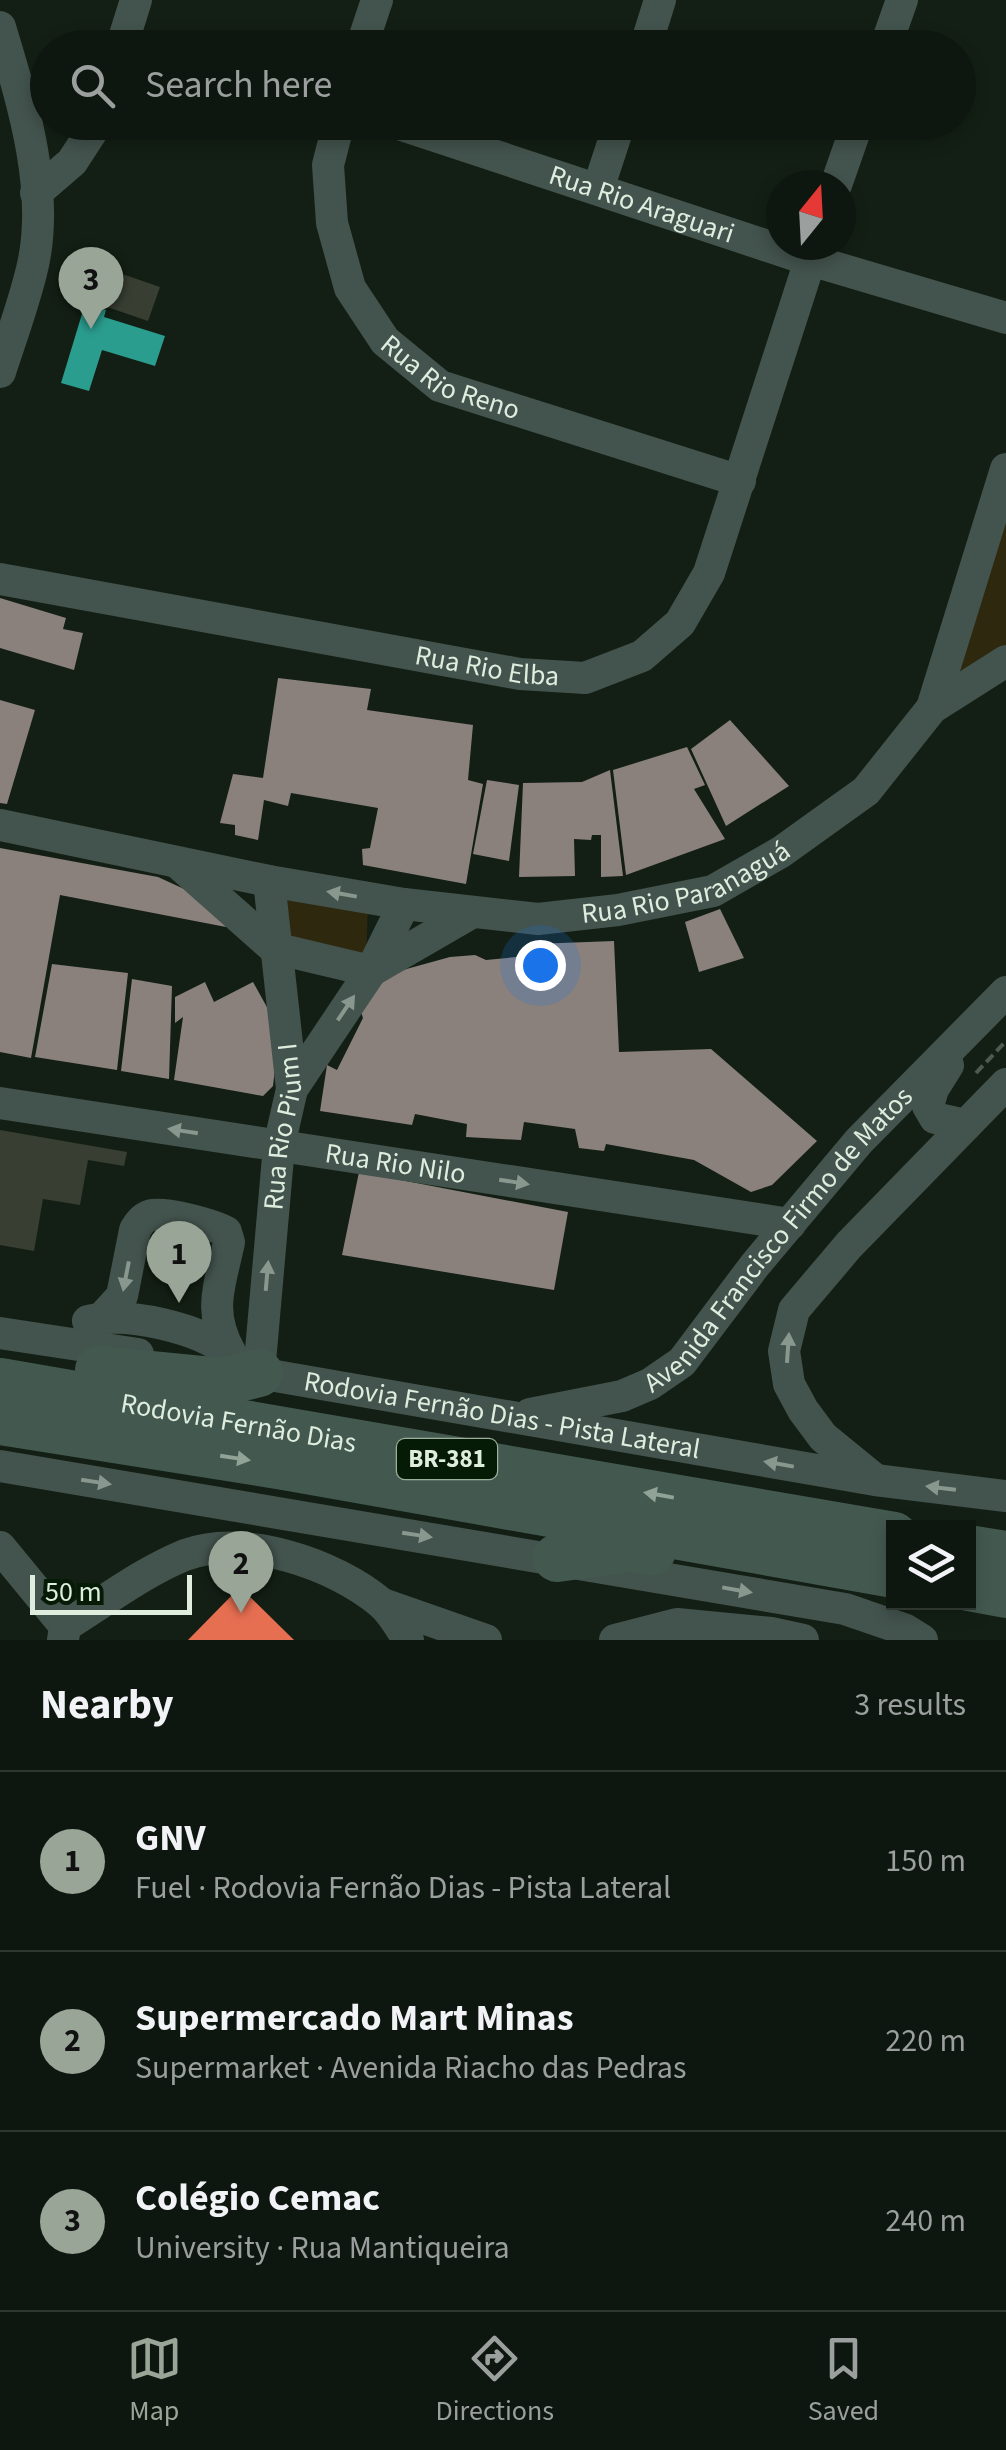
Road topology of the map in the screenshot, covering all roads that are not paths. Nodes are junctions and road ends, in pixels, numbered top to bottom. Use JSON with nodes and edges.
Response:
{"nodes":[{"id":1,"x":136,"y":0,"type":"edge"},
{"id":2,"x":376,"y":0,"type":"edge"},
{"id":3,"x":660,"y":0,"type":"edge"},
{"id":4,"x":902,"y":0,"type":"edge"},
{"id":5,"x":0,"y":27,"type":"edge"},
{"id":6,"x":127,"y":30,"type":"edge"},
{"id":7,"x":367,"y":30,"type":"edge"},
{"id":8,"x":650,"y":30,"type":"edge"},
{"id":9,"x":891,"y":30,"type":"edge"},
{"id":10,"x":86,"y":140,"type":"edge"},
{"id":11,"x":334,"y":140,"type":"edge"},
{"id":12,"x":448,"y":140,"type":"edge"},
{"id":13,"x":614,"y":140,"type":"edge"},
{"id":14,"x":852,"y":140,"type":"edge"},
{"id":15,"x":841,"y":170,"type":"edge"},
{"id":16,"x":598,"y":189,"type":"junction"},
{"id":17,"x":36,"y":194,"type":"junction"},
{"id":18,"x":766,"y":238,"type":"edge"},
{"id":19,"x":809,"y":260,"type":"edge"},
{"id":20,"x":836,"y":260,"type":"edge"},
{"id":21,"x":1006,"y":318,"type":"edge"},
{"id":22,"x":0,"y":372,"type":"edge"},
{"id":23,"x":1006,"y":469,"type":"edge"},
{"id":24,"x":740,"y":481,"type":"junction"},
{"id":25,"x":0,"y":579,"type":"edge"},
{"id":26,"x":1006,"y":661,"type":"edge"},
{"id":27,"x":932,"y":708,"type":"junction"},
{"id":28,"x":0,"y":825,"type":"edge"},
{"id":29,"x":177,"y":862,"type":"junction"},
{"id":30,"x":268,"y":881,"type":"junction"},
{"id":31,"x":404,"y":904,"type":"junction"},
{"id":32,"x":473,"y":912,"type":"junction"},
{"id":33,"x":274,"y":948,"type":"junction"},
{"id":34,"x":371,"y":971,"type":"junction"},
{"id":35,"x":1006,"y":992,"type":"edge"},
{"id":36,"x":976,"y":1024,"type":"junction"},
{"id":37,"x":1006,"y":1084,"type":"edge"},
{"id":38,"x":292,"y":1089,"type":"junction"},
{"id":39,"x":0,"y":1103,"type":"edge"},
{"id":40,"x":966,"y":1125,"type":"junction"},
{"id":41,"x":279,"y":1146,"type":"junction"},
{"id":42,"x":790,"y":1224,"type":"junction"},
{"id":43,"x":102,"y":1318,"type":"junction"},
{"id":44,"x":0,"y":1332,"type":"edge"},
{"id":45,"x":49,"y":1340,"type":"junction"},
{"id":46,"x":0,"y":1361,"type":"edge"},
{"id":47,"x":243,"y":1365,"type":"junction"},
{"id":48,"x":0,"y":1382,"type":"edge"},
{"id":49,"x":510,"y":1418,"type":"junction"},
{"id":50,"x":0,"y":1420,"type":"edge"},
{"id":51,"x":0,"y":1466,"type":"edge"},
{"id":52,"x":875,"y":1480,"type":"junction"},
{"id":53,"x":1006,"y":1496,"type":"edge"},
{"id":54,"x":0,"y":1547,"type":"edge"},
{"id":55,"x":976,"y":1550,"type":"edge"},
{"id":56,"x":1006,"y":1555,"type":"edge"},
{"id":57,"x":557,"y":1558,"type":"junction"},
{"id":58,"x":886,"y":1559,"type":"edge"},
{"id":59,"x":886,"y":1560,"type":"edge"},
{"id":60,"x":886,"y":1561,"type":"edge"},
{"id":61,"x":976,"y":1588,"type":"edge"},
{"id":62,"x":1006,"y":1594,"type":"edge"},
{"id":63,"x":382,"y":1604,"type":"junction"},
{"id":64,"x":64,"y":1633,"type":"edge"},
{"id":65,"x":770,"y":1637,"type":"edge"},
{"id":66,"x":408,"y":1640,"type":"edge"},
{"id":67,"x":486,"y":1640,"type":"edge"},
{"id":68,"x":615,"y":1640,"type":"edge"},
{"id":69,"x":804,"y":1640,"type":"edge"},
{"id":70,"x":922,"y":1640,"type":"edge"}],
"edges":[{"from":1,"to":6,"type":"street"},
{"from":2,"to":7,"type":"street"},
{"from":3,"to":8,"type":"street"},
{"from":4,"to":9,"type":"street"},
{"from":5,"to":17,"type":"street"},
{"from":10,"to":17,"type":"street"},
{"from":11,"to":24,"type":"street","name":"Rua Rio Reno"},
{"from":12,"to":16,"type":"street","name":"Rua Rio Araguari"},
{"from":13,"to":16,"type":"street"},
{"from":14,"to":15,"type":"street"},
{"from":16,"to":18,"type":"street","name":"Rua Rio Araguari"},
{"from":17,"to":22,"type":"street"},
{"from":19,"to":24,"type":"street","name":"Rua Rio Elba"},
{"from":20,"to":21,"type":"street","name":"Rua Rio Araguari"},
{"from":23,"to":27,"type":"street"},
{"from":24,"to":25,"type":"street","name":"Rua Rio Elba"},
{"from":26,"to":27,"type":"street","name":"Rua Rio Paranaguá"},
{"from":27,"to":32,"type":"street","name":"Rua Rio Paranaguá"},
{"from":28,"to":29,"type":"street","name":"Rua Rio Paranaguá"},
{"from":29,"to":30,"type":"street","name":"Rua Rio Paranaguá"},
{"from":29,"to":33,"type":"street"},
{"from":31,"to":30,"type":"street","name":"Rua Rio Paranaguá","one_way":true},
{"from":30,"to":33,"type":"street","name":"Rua Rio Pium I"},
{"from":31,"to":32,"type":"street","name":"Rua Rio Paranaguá"},
{"from":31,"to":34,"type":"street"},
{"from":32,"to":34,"type":"street"},
{"from":33,"to":34,"type":"street"},
{"from":33,"to":38,"type":"street","name":"Rua Rio Pium I"},
{"from":38,"to":34,"type":"street","one_way":true},
{"from":35,"to":36,"type":"street","name":"Avenida Francisco Firmo de Matos"},
{"from":36,"to":40,"type":"street"},
{"from":36,"to":42,"type":"street","name":"Avenida Francisco Firmo de Matos"},
{"from":37,"to":40,"type":"street"},
{"from":38,"to":41,"type":"street","name":"Rua Rio Pium I"},
{"from":41,"to":39,"type":"street","name":"Rua Rio Nilo","one_way":true},
{"from":52,"to":40,"type":"street","one_way":true},
{"from":41,"to":42,"type":"street","name":"Rua Rio Nilo","one_way":true},
{"from":47,"to":41,"type":"street","name":"Rua Rio Pium I","one_way":true},
{"from":42,"to":49,"type":"street","name":"Avenida Francisco Firmo de Matos"},
{"from":43,"to":45,"type":"street"},
{"from":43,"to":47,"type":"street"},
{"from":47,"to":43,"type":"street","one_way":true},
{"from":44,"to":45,"type":"street","name":"Rodovia Fernão Dias - Pista Lateral","number":"BR-381"},
{"from":45,"to":47,"type":"street","name":"Rodovia Fernão Dias - Pista Lateral","number":"BR-381"},
{"from":46,"to":47,"type":"highway"},
{"from":47,"to":49,"type":"street","name":"Rodovia Fernão Dias - Pista Lateral","number":"BR-381"},
{"from":58,"to":48,"type":"highway","name":"Rodovia Fernão Dias","number":"BR-381","one_way":true},
{"from":52,"to":49,"type":"street","name":"Rodovia Fernão Dias - Pista Lateral","number":"BR-381","one_way":true},
{"from":50,"to":59,"type":"highway","name":"Rodovia Fernão Dias","number":"BR-381","one_way":true},
{"from":51,"to":57,"type":"street","one_way":true},
{"from":53,"to":52,"type":"street","name":"Rodovia Fernão Dias - Pista Lateral","number":"BR-381","one_way":true},
{"from":54,"to":64,"type":"street"},
{"from":55,"to":56,"type":"highway"},
{"from":57,"to":60,"type":"highway"},
{"from":57,"to":70,"type":"street","one_way":true},
{"from":61,"to":62,"type":"highway"},
{"from":63,"to":64,"type":"street"},
{"from":63,"to":66,"type":"street"},
{"from":63,"to":67,"type":"street"},
{"from":65,"to":68,"type":"street"},
{"from":65,"to":69,"type":"street"}]}
